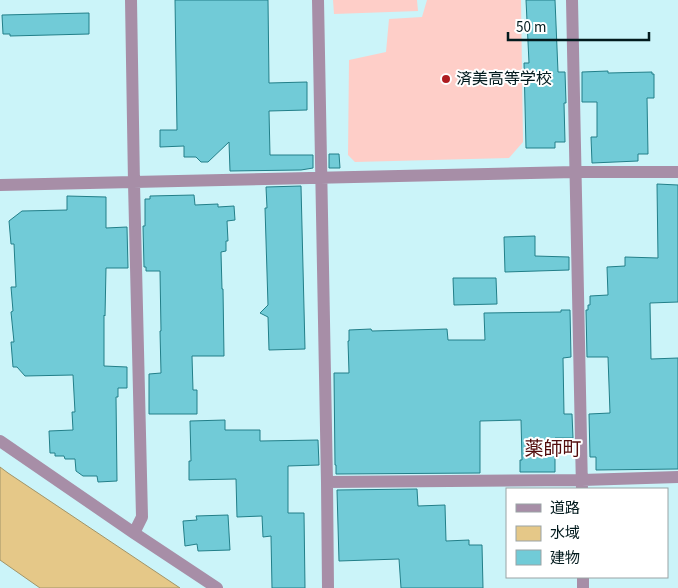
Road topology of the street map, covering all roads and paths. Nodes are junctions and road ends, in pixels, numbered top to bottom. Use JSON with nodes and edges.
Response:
{"nodes":[{"id":1,"x":131,"y":0,"type":"edge"},
{"id":2,"x":318,"y":0,"type":"edge"},
{"id":3,"x":572,"y":0,"type":"edge"},
{"id":4,"x":575,"y":172,"type":"junction"},
{"id":5,"x":678,"y":172,"type":"edge"},
{"id":6,"x":321,"y":178,"type":"junction"},
{"id":7,"x":134,"y":183,"type":"junction"},
{"id":8,"x":0,"y":185,"type":"edge"},
{"id":9,"x":0,"y":441,"type":"edge"},
{"id":10,"x":678,"y":477,"type":"edge"},
{"id":11,"x":327,"y":482,"type":"junction"},
{"id":12,"x":582,"y":485,"type":"edge"},
{"id":13,"x":134,"y":533,"type":"junction"},
{"id":14,"x":217,"y":588,"type":"edge"},
{"id":15,"x":328,"y":588,"type":"edge"}],
"edges":[{"from":1,"to":7,"type":"street"},
{"from":2,"to":6,"type":"street"},
{"from":3,"to":4,"type":"street"},
{"from":4,"to":5,"type":"street"},
{"from":4,"to":6,"type":"street"},
{"from":4,"to":12,"type":"street"},
{"from":6,"to":7,"type":"street"},
{"from":6,"to":11,"type":"street"},
{"from":7,"to":8,"type":"street"},
{"from":7,"to":13,"type":"street"},
{"from":9,"to":13,"type":"street"},
{"from":10,"to":12,"type":"street"},
{"from":11,"to":12,"type":"street"},
{"from":11,"to":15,"type":"street"},
{"from":13,"to":14,"type":"street"}]}
